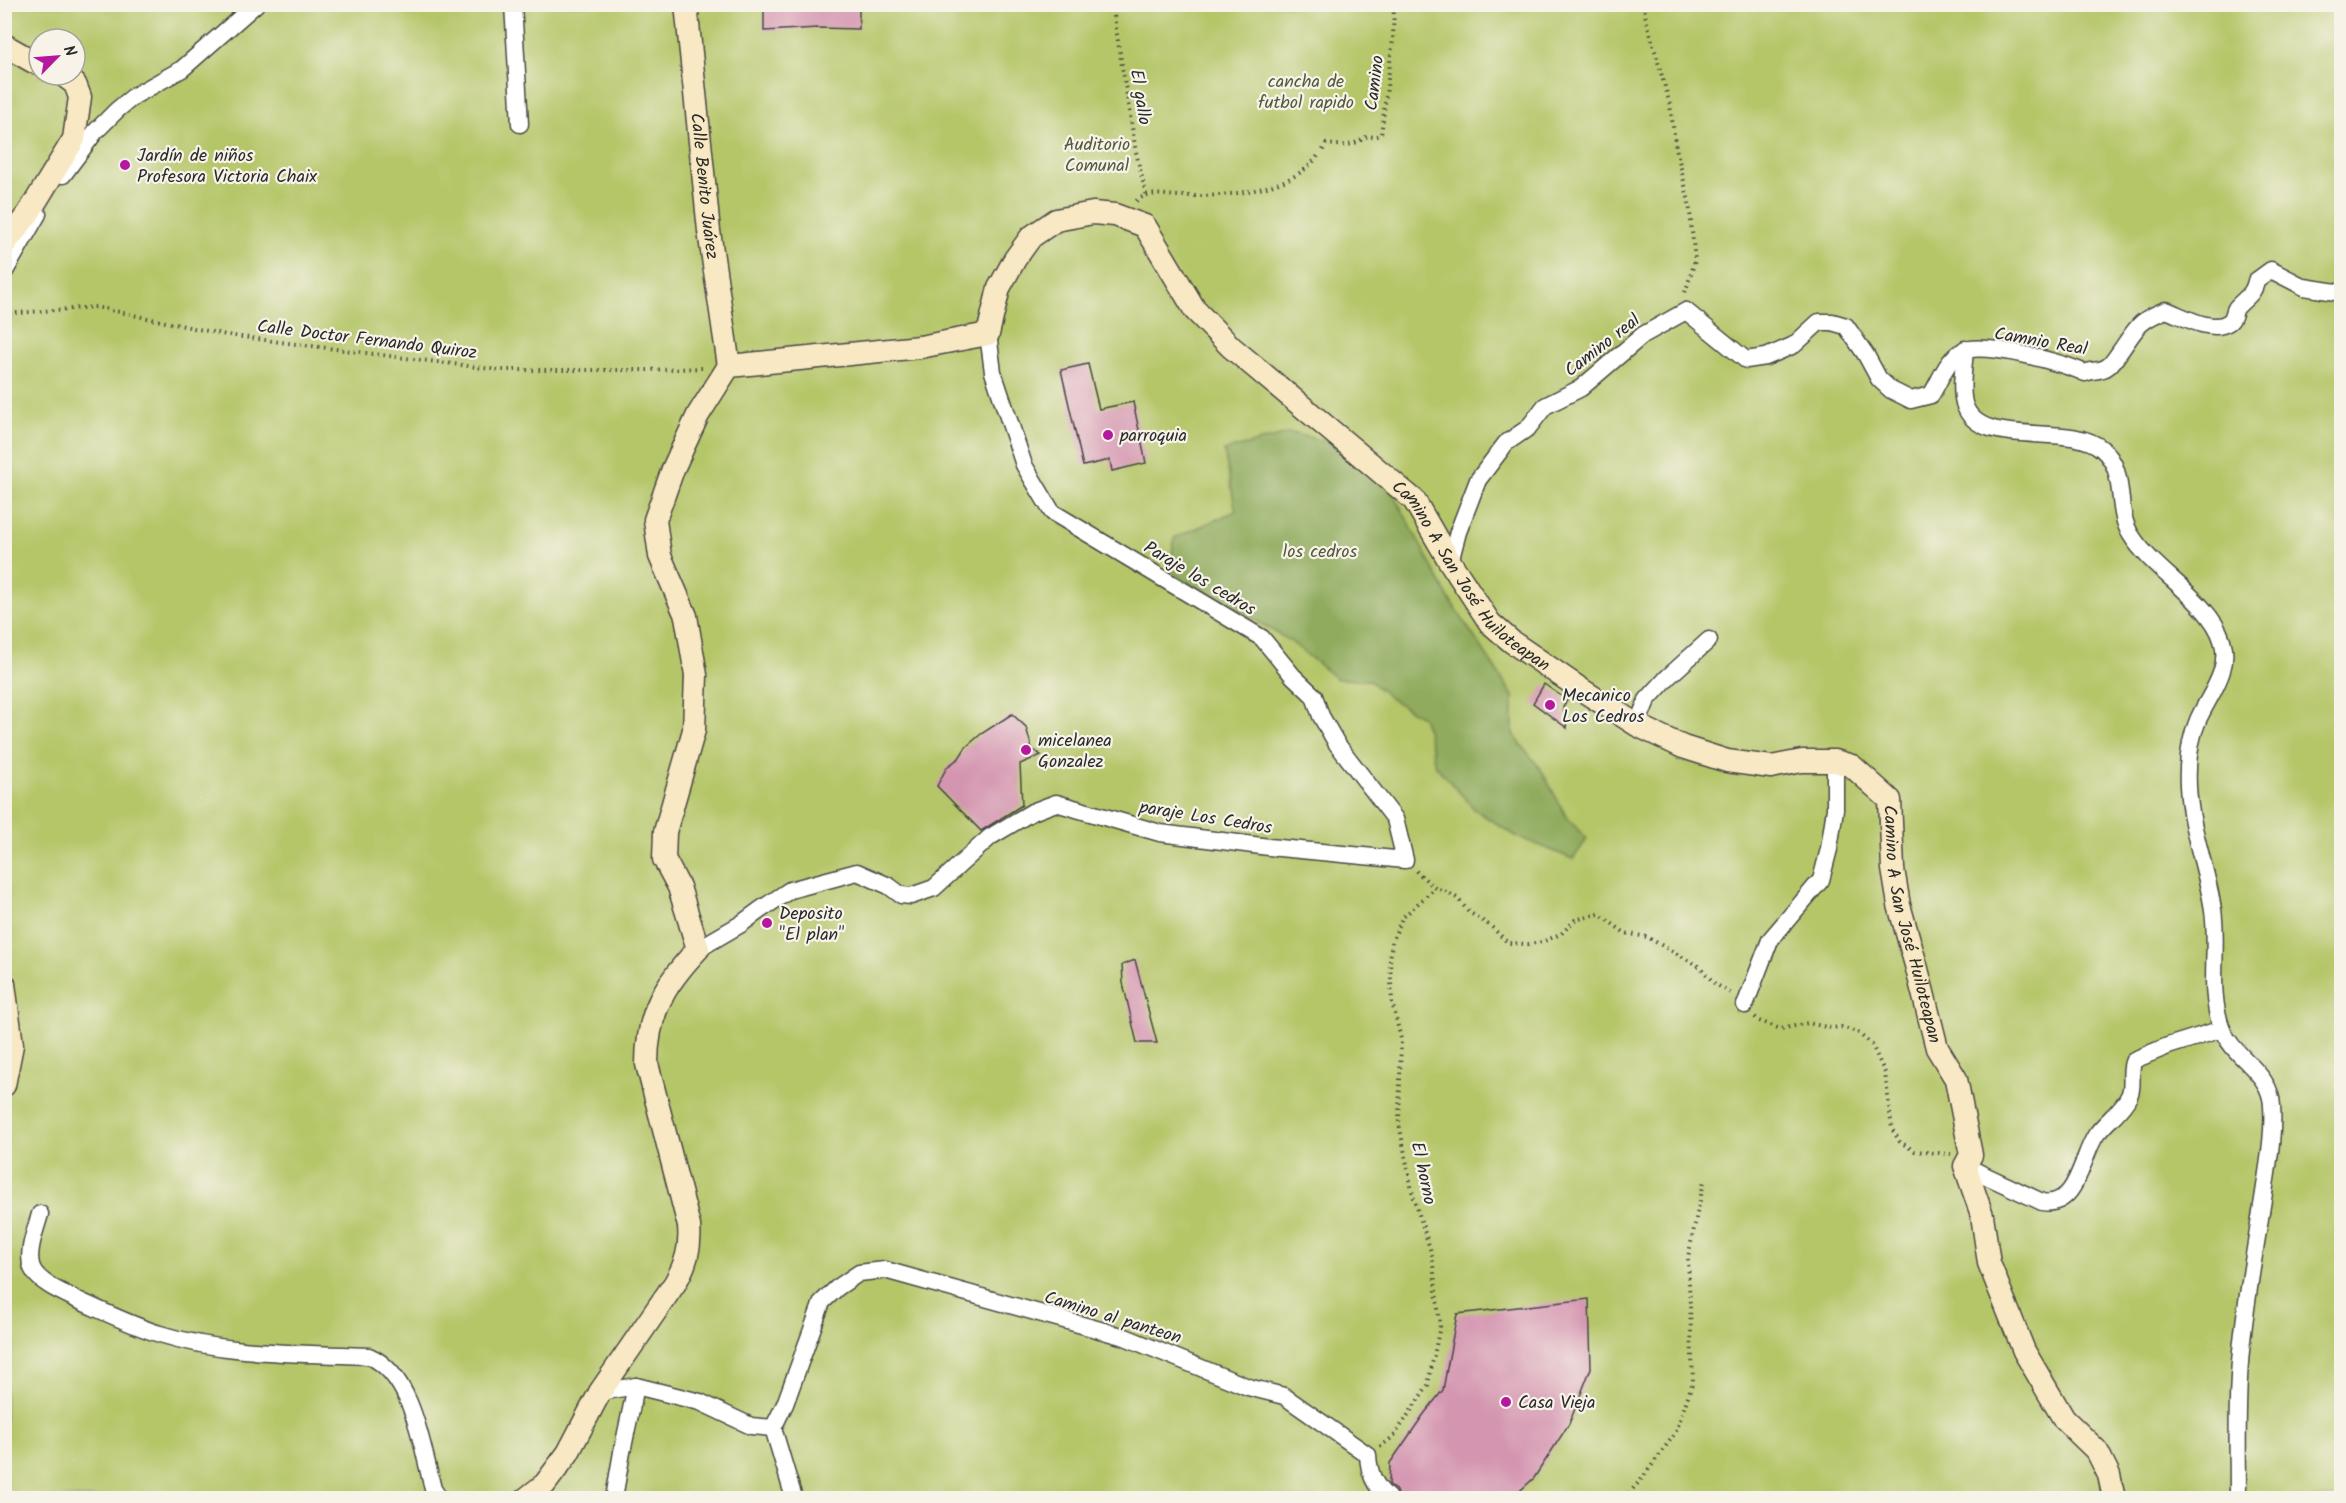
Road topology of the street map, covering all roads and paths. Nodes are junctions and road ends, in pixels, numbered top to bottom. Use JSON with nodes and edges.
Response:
{"nodes":[{"id":1,"x":256,"y":4,"type":"edge"},
{"id":2,"x":513,"y":4,"type":"edge"},
{"id":3,"x":686,"y":4,"type":"edge"},
{"id":4,"x":1112,"y":4,"type":"edge"},
{"id":5,"x":1394,"y":4,"type":"edge"},
{"id":6,"x":1644,"y":4,"type":"edge"},
{"id":7,"x":4,"y":45,"type":"edge"},
{"id":8,"x":27,"y":58,"type":"edge"},
{"id":9,"x":76,"y":87,"type":"edge"},
{"id":10,"x":520,"y":124,"type":"dead end"},
{"id":11,"x":1146,"y":194,"type":"junction"},
{"id":12,"x":1115,"y":215,"type":"junction"},
{"id":13,"x":4,"y":245,"type":"edge"},
{"id":14,"x":4,"y":273,"type":"edge"},
{"id":15,"x":2342,"y":293,"type":"edge"},
{"id":16,"x":1686,"y":311,"type":"junction"},
{"id":17,"x":4,"y":314,"type":"edge"},
{"id":18,"x":988,"y":334,"type":"junction"},
{"id":19,"x":1965,"y":349,"type":"junction"},
{"id":20,"x":729,"y":366,"type":"junction"},
{"id":21,"x":1450,"y":562,"type":"junction"},
{"id":22,"x":1709,"y":640,"type":"dead end"},
{"id":23,"x":1637,"y":725,"type":"junction"},
{"id":24,"x":1835,"y":761,"type":"junction"},
{"id":25,"x":1405,"y":860,"type":"junction"},
{"id":26,"x":1435,"y":888,"type":"junction"},
{"id":27,"x":698,"y":949,"type":"junction"},
{"id":28,"x":4,"y":984,"type":"edge"},
{"id":29,"x":1745,"y":1005,"type":"junction"},
{"id":30,"x":2222,"y":1029,"type":"junction"},
{"id":31,"x":4,"y":1085,"type":"edge"},
{"id":32,"x":1968,"y":1160,"type":"junction"},
{"id":33,"x":1704,"y":1180,"type":"dead end"},
{"id":34,"x":40,"y":1214,"type":"dead end"},
{"id":35,"x":636,"y":1386,"type":"junction"},
{"id":36,"x":600,"y":1392,"type":"junction"},
{"id":37,"x":773,"y":1428,"type":"junction"},
{"id":38,"x":1368,"y":1455,"type":"junction"},
{"id":39,"x":439,"y":1498,"type":"edge"},
{"id":40,"x":527,"y":1498,"type":"edge"},
{"id":41,"x":614,"y":1498,"type":"edge"},
{"id":42,"x":794,"y":1498,"type":"edge"},
{"id":43,"x":1388,"y":1498,"type":"edge"},
{"id":44,"x":1624,"y":1498,"type":"edge"},
{"id":45,"x":2114,"y":1498,"type":"edge"},
{"id":46,"x":2238,"y":1498,"type":"edge"}],
"edges":[{"from":1,"to":14,"type":"street"},
{"from":2,"to":10,"type":"street"},
{"from":3,"to":20,"type":"main road","name":"Calle Benito Juárez"},
{"from":4,"to":11,"type":"path","name":"El gallo"},
{"from":5,"to":11,"type":"path","name":"Camino"},
{"from":6,"to":16,"type":"path"},
{"from":7,"to":8,"type":"main road"},
{"from":9,"to":13,"type":"main road"},
{"from":11,"to":12,"type":"path"},
{"from":12,"to":18,"type":"main road","name":"Camino A San José Huiloteapan"},
{"from":12,"to":21,"type":"main road","name":"Camino A San José Huiloteapan"},
{"from":15,"to":19,"type":"street","name":"Camnio Real"},
{"from":16,"to":19,"type":"street"},
{"from":16,"to":21,"type":"street","name":"Camino real"},
{"from":17,"to":20,"type":"path","name":"Calle Doctor Fernando Quiroz"},
{"from":18,"to":20,"type":"main road"},
{"from":18,"to":25,"type":"street","name":"Paraje los cedros"},
{"from":19,"to":30,"type":"street"},
{"from":20,"to":27,"type":"main road"},
{"from":21,"to":23,"type":"main road","name":"Camino A San José Huiloteapan"},
{"from":22,"to":23,"type":"street"},
{"from":23,"to":24,"type":"main road","name":"Camino A San José Huiloteapan"},
{"from":24,"to":29,"type":"street"},
{"from":24,"to":32,"type":"main road","name":"Camino A San José Huiloteapan"},
{"from":25,"to":26,"type":"path"},
{"from":25,"to":27,"type":"street","name":"paraje Los Cedros"},
{"from":26,"to":29,"type":"path"},
{"from":26,"to":38,"type":"path","name":"El horno"},
{"from":27,"to":36,"type":"main road"},
{"from":28,"to":31,"type":"main road"},
{"from":29,"to":32,"type":"path"},
{"from":30,"to":32,"type":"street"},
{"from":30,"to":46,"type":"street"},
{"from":32,"to":45,"type":"main road","name":"Camino A San José Huiloteapan"},
{"from":33,"to":44,"type":"path"},
{"from":34,"to":39,"type":"street"},
{"from":35,"to":36,"type":"street"},
{"from":35,"to":37,"type":"street"},
{"from":35,"to":41,"type":"street"},
{"from":36,"to":40,"type":"main road"},
{"from":37,"to":38,"type":"street","name":"Camino al panteon"},
{"from":37,"to":42,"type":"street"},
{"from":38,"to":43,"type":"street"}]}
